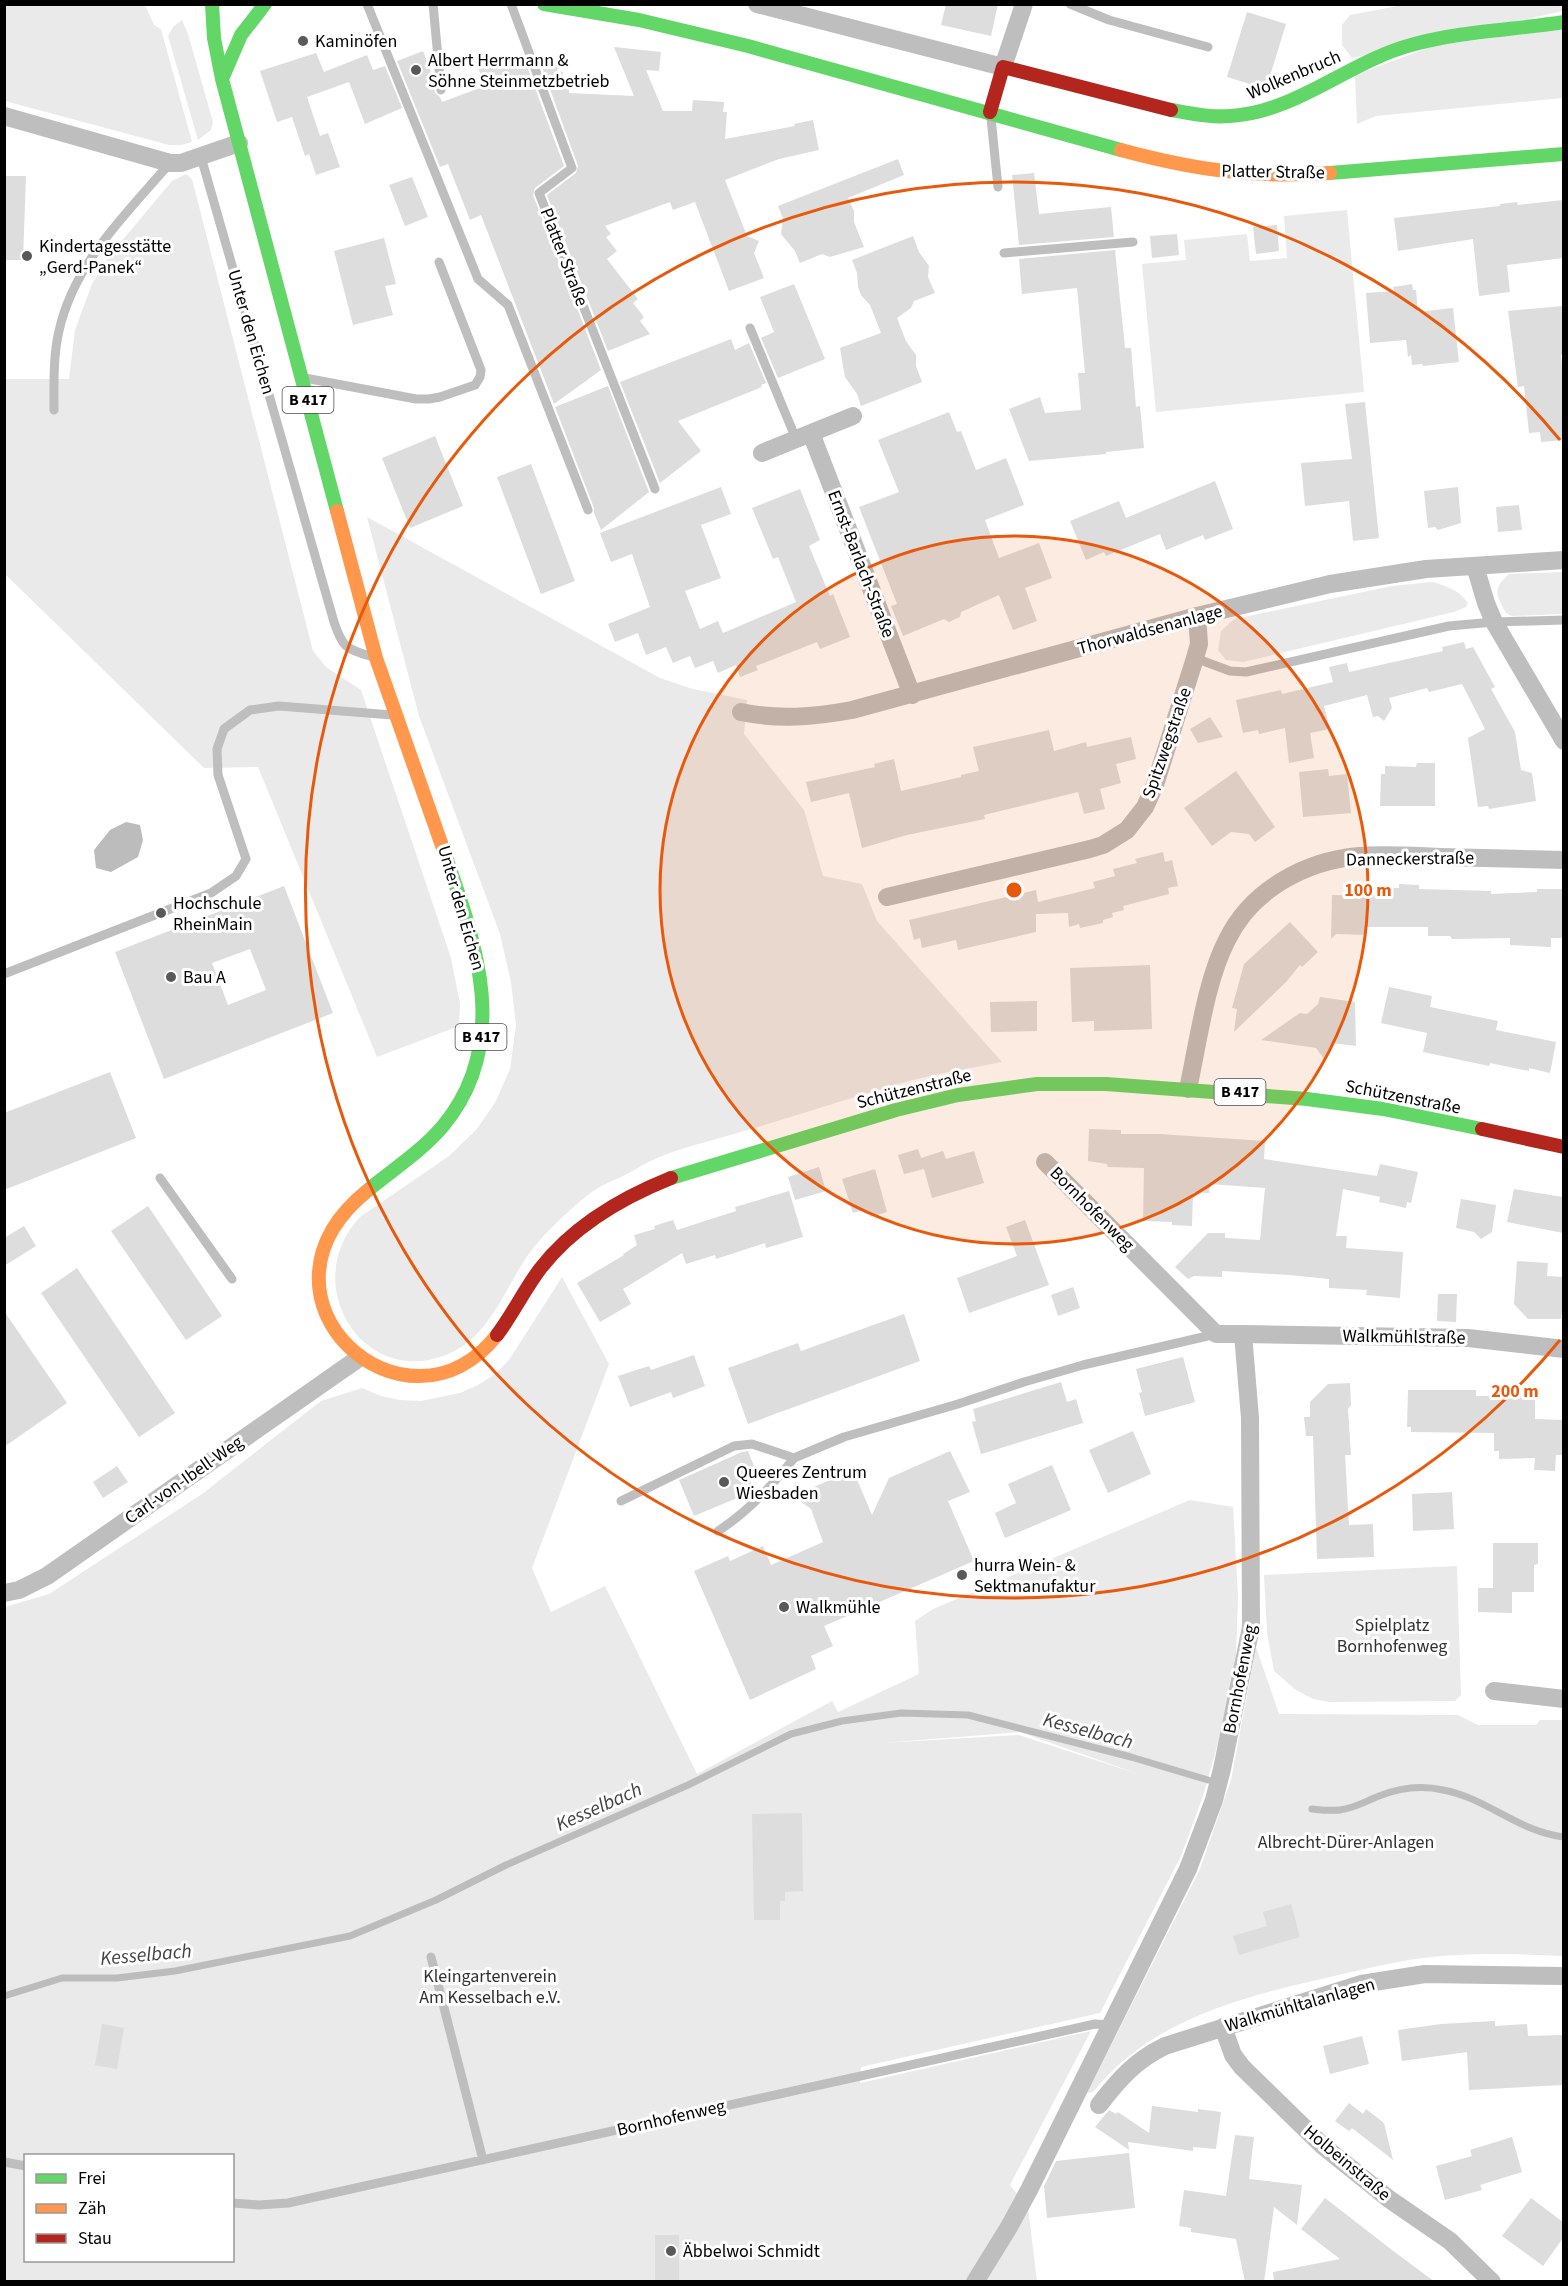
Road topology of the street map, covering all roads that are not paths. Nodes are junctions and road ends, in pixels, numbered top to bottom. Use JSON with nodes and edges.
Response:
{"nodes":[{"id":1,"x":212,"y":4,"type":"edge"},
{"id":2,"x":265,"y":4,"type":"edge"},
{"id":3,"x":367,"y":4,"type":"edge"},
{"id":4,"x":433,"y":4,"type":"edge"},
{"id":5,"x":511,"y":4,"type":"edge"},
{"id":6,"x":757,"y":4,"type":"edge"},
{"id":7,"x":1024,"y":4,"type":"edge"},
{"id":8,"x":1070,"y":4,"type":"edge"},
{"id":9,"x":553,"y":5,"type":"edge"},
{"id":10,"x":641,"y":12,"type":"edge"},
{"id":11,"x":1563,"y":22,"type":"edge"},
{"id":12,"x":1208,"y":47,"type":"dead end"},
{"id":13,"x":1003,"y":67,"type":"junction"},
{"id":14,"x":222,"y":79,"type":"junction"},
{"id":15,"x":441,"y":90,"type":"dead end"},
{"id":16,"x":990,"y":112,"type":"junction"},
{"id":17,"x":4,"y":116,"type":"edge"},
{"id":18,"x":239,"y":142,"type":"junction"},
{"id":19,"x":1563,"y":153,"type":"edge"},
{"id":20,"x":201,"y":157,"type":"junction"},
{"id":21,"x":170,"y":163,"type":"junction"},
{"id":22,"x":998,"y":187,"type":"dead end"},
{"id":23,"x":1133,"y":242,"type":"dead end"},
{"id":24,"x":1004,"y":253,"type":"dead end"},
{"id":25,"x":439,"y":262,"type":"dead end"},
{"id":26,"x":750,"y":328,"type":"dead end"},
{"id":27,"x":302,"y":378,"type":"junction"},
{"id":28,"x":54,"y":410,"type":"dead end"},
{"id":29,"x":853,"y":416,"type":"dead end"},
{"id":30,"x":803,"y":436,"type":"junction"},
{"id":31,"x":762,"y":453,"type":"dead end"},
{"id":32,"x":655,"y":489,"type":"dead end"},
{"id":33,"x":588,"y":510,"type":"dead end"},
{"id":34,"x":1563,"y":560,"type":"edge"},
{"id":35,"x":1475,"y":566,"type":"junction"},
{"id":36,"x":1197,"y":616,"type":"junction"},
{"id":37,"x":1563,"y":620,"type":"edge"},
{"id":38,"x":1494,"y":621,"type":"junction"},
{"id":39,"x":376,"y":658,"type":"junction"},
{"id":40,"x":1196,"y":658,"type":"junction"},
{"id":41,"x":912,"y":695,"type":"junction"},
{"id":42,"x":741,"y":712,"type":"dead end"},
{"id":43,"x":396,"y":715,"type":"junction"},
{"id":44,"x":1563,"y":741,"type":"edge"},
{"id":45,"x":1563,"y":860,"type":"edge"},
{"id":46,"x":887,"y":897,"type":"dead end"},
{"id":47,"x":4,"y":974,"type":"edge"},
{"id":48,"x":1188,"y":1089,"type":"junction"},
{"id":49,"x":1563,"y":1147,"type":"edge"},
{"id":50,"x":1045,"y":1162,"type":"dead end"},
{"id":51,"x":160,"y":1178,"type":"dead end"},
{"id":52,"x":232,"y":1279,"type":"dead end"},
{"id":53,"x":1216,"y":1334,"type":"junction"},
{"id":54,"x":1243,"y":1334,"type":"junction"},
{"id":55,"x":1563,"y":1349,"type":"edge"},
{"id":56,"x":359,"y":1358,"type":"junction"},
{"id":57,"x":794,"y":1458,"type":"junction"},
{"id":58,"x":621,"y":1501,"type":"dead end"},
{"id":59,"x":718,"y":1531,"type":"dead end"},
{"id":60,"x":4,"y":1593,"type":"edge"},
{"id":61,"x":1494,"y":1691,"type":"dead end"},
{"id":62,"x":1563,"y":1699,"type":"edge"},
{"id":63,"x":431,"y":1958,"type":"dead end"},
{"id":64,"x":1563,"y":1976,"type":"edge"},
{"id":65,"x":1109,"y":2025,"type":"junction"},
{"id":66,"x":1223,"y":2027,"type":"junction"},
{"id":67,"x":1099,"y":2105,"type":"dead end"},
{"id":68,"x":483,"y":2160,"type":"junction"},
{"id":69,"x":4,"y":2162,"type":"edge"},
{"id":70,"x":24,"y":2166,"type":"edge"},
{"id":71,"x":234,"y":2203,"type":"edge"},
{"id":72,"x":975,"y":2282,"type":"edge"},
{"id":73,"x":1492,"y":2282,"type":"edge"}],
"edges":[{"from":1,"to":14,"type":"main road","name":"Unter den Eichen","number":"B 417"},
{"from":2,"to":14,"type":"main road"},
{"from":3,"to":33,"type":"lane"},
{"from":4,"to":15,"type":"lane"},
{"from":5,"to":32,"type":"lane","name":"Platter Straße"},
{"from":6,"to":13,"type":"street"},
{"from":7,"to":13,"type":"street"},
{"from":8,"to":12,"type":"lane"},
{"from":9,"to":10,"type":"main road","name":"Platter Straße"},
{"from":10,"to":16,"type":"main road","name":"Platter Straße"},
{"from":11,"to":13,"type":"main road","name":"Wolkenbruch"},
{"from":13,"to":16,"type":"main road"},
{"from":14,"to":18,"type":"main road","name":"Unter den Eichen","number":"B 417"},
{"from":16,"to":19,"type":"main road","name":"Platter Straße"},
{"from":16,"to":22,"type":"lane"},
{"from":17,"to":21,"type":"street"},
{"from":18,"to":20,"type":"street"},
{"from":18,"to":27,"type":"main road","name":"Unter den Eichen","number":"B 417"},
{"from":20,"to":21,"type":"street"},
{"from":20,"to":39,"type":"lane","name":"Unter den Eichen"},
{"from":21,"to":28,"type":"lane"},
{"from":23,"to":24,"type":"lane"},
{"from":25,"to":27,"type":"lane"},
{"from":26,"to":30,"type":"lane"},
{"from":27,"to":39,"type":"main road","name":"Unter den Eichen","number":"B 417"},
{"from":29,"to":30,"type":"street"},
{"from":30,"to":31,"type":"street"},
{"from":30,"to":41,"type":"street","name":"Ernst-Barlach-Straße"},
{"from":34,"to":35,"type":"street","name":"Thorwaldsenanlage"},
{"from":35,"to":36,"type":"street","name":"Thorwaldsenanlage"},
{"from":35,"to":38,"type":"street"},
{"from":36,"to":40,"type":"street","name":"Spitzwegstraße"},
{"from":36,"to":41,"type":"street","name":"Thorwaldsenanlage"},
{"from":37,"to":38,"type":"lane"},
{"from":38,"to":40,"type":"lane"},
{"from":38,"to":44,"type":"street"},
{"from":39,"to":43,"type":"main road","name":"Unter den Eichen","number":"B 417"},
{"from":40,"to":46,"type":"street","name":"Spitzwegstraße"},
{"from":41,"to":42,"type":"street","name":"Thorwaldsenanlage"},
{"from":43,"to":47,"type":"lane"},
{"from":43,"to":56,"type":"main road","name":"Unter den Eichen","number":"B 417"},
{"from":45,"to":48,"type":"street","name":"Danneckerstraße"},
{"from":48,"to":49,"type":"main road","name":"Schützenstraße","number":"B 417"},
{"from":48,"to":56,"type":"main road","name":"Schützenstraße","number":"B 417"},
{"from":50,"to":53,"type":"street","name":"Bornhofenweg"},
{"from":51,"to":52,"type":"lane"},
{"from":53,"to":54,"type":"street"},
{"from":53,"to":57,"type":"lane"},
{"from":54,"to":55,"type":"street","name":"Walkmühlstraße"},
{"from":54,"to":65,"type":"street","name":"Bornhofenweg"},
{"from":56,"to":60,"type":"street","name":"Carl-von-Ibell-Weg"},
{"from":57,"to":58,"type":"lane"},
{"from":57,"to":59,"type":"lane"},
{"from":61,"to":62,"type":"street"},
{"from":63,"to":68,"type":"lane"},
{"from":64,"to":66,"type":"street","name":"Walkmühltalanlagen"},
{"from":65,"to":68,"type":"lane","name":"Bornhofenweg"},
{"from":65,"to":72,"type":"street","name":"Bornhofenweg"},
{"from":66,"to":67,"type":"street","name":"Walkmühltalanlagen"},
{"from":66,"to":73,"type":"street","name":"Holbeinstraße"},
{"from":68,"to":71,"type":"lane","name":"Bornhofenweg"},
{"from":69,"to":70,"type":"lane"}]}
